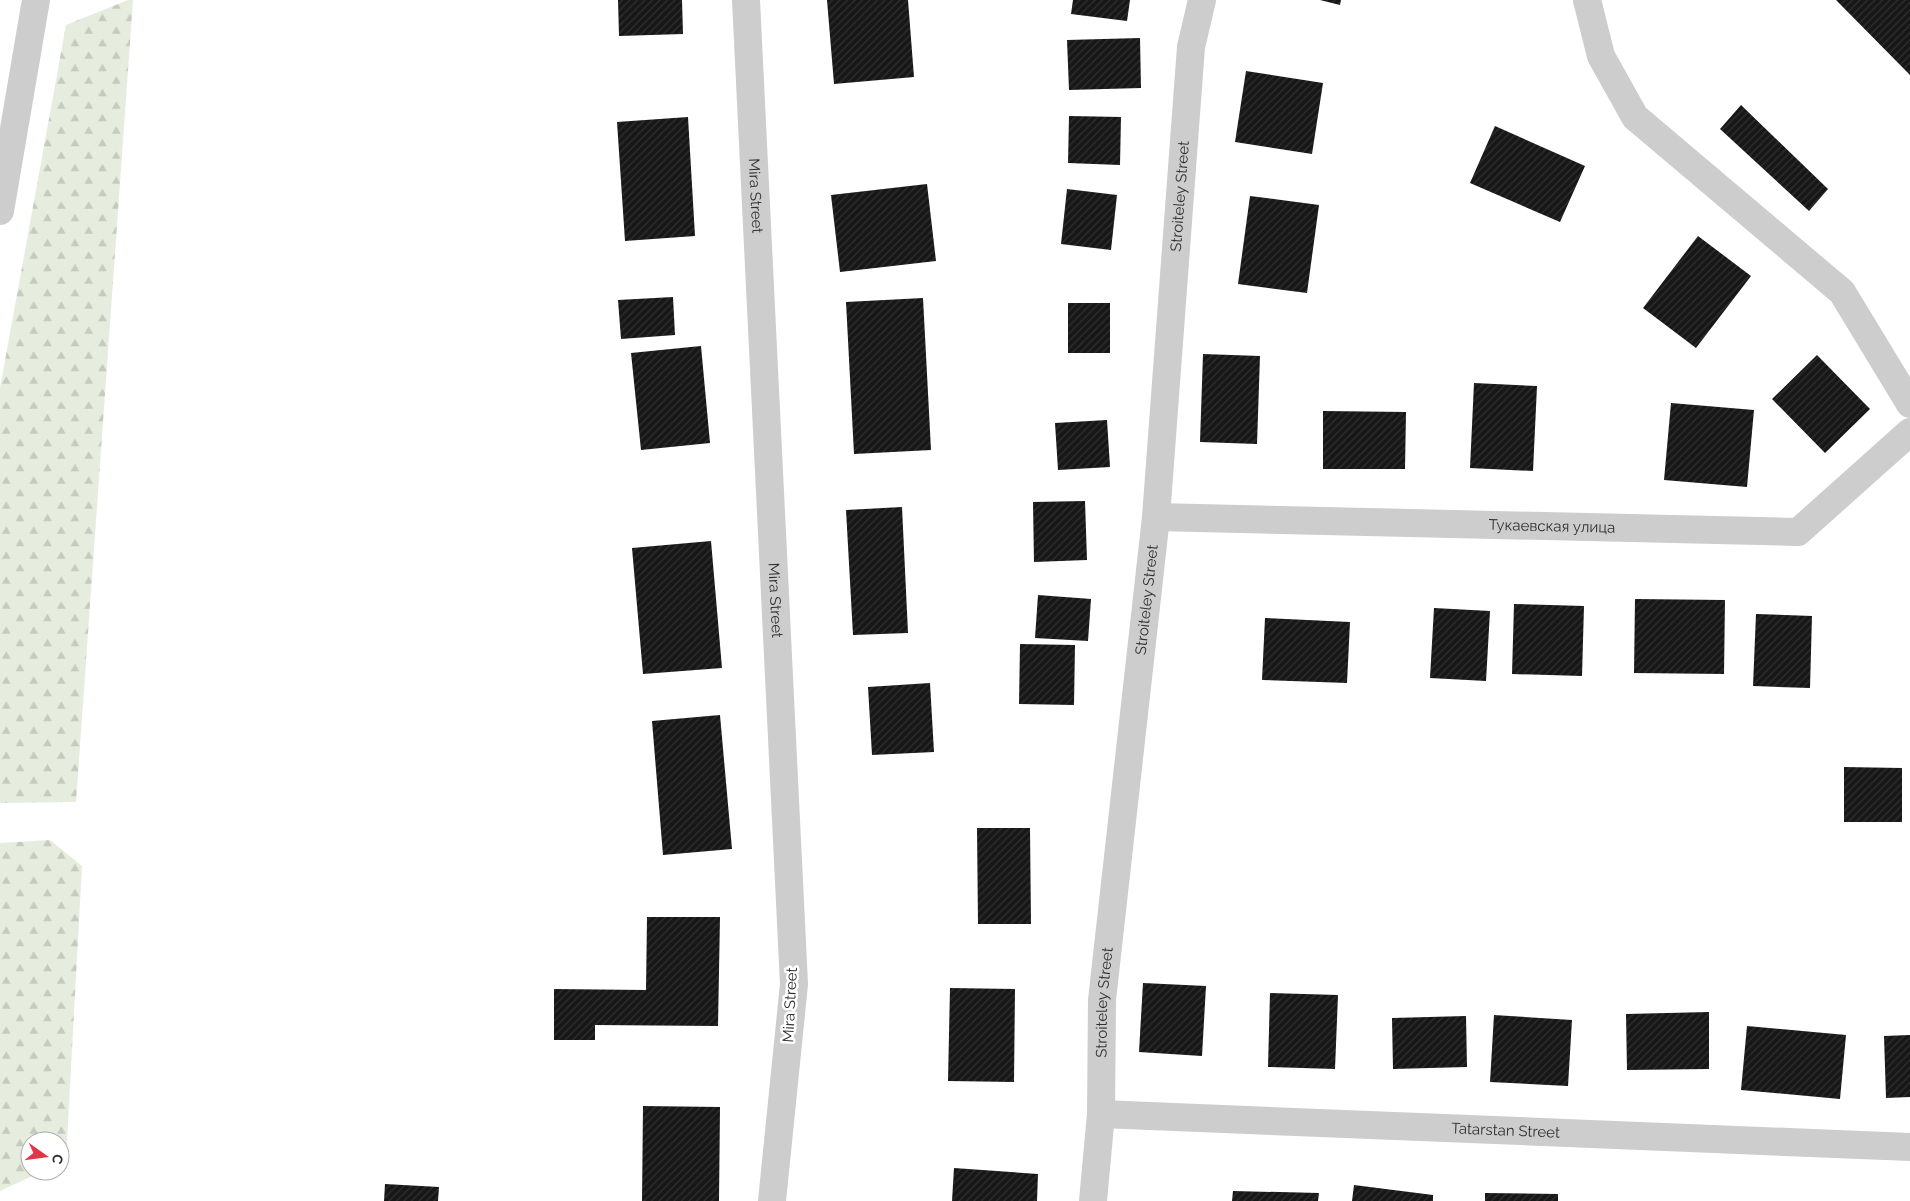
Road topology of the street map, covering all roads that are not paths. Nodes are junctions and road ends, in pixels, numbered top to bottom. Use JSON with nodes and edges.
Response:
{"nodes":[{"id":1,"x":36,"y":0,"type":"edge"},
{"id":2,"x":746,"y":0,"type":"edge"},
{"id":3,"x":1202,"y":0,"type":"edge"},
{"id":4,"x":1587,"y":0,"type":"edge"},
{"id":5,"x":0,"y":211,"type":"edge"},
{"id":6,"x":1910,"y":404,"type":"edge"},
{"id":7,"x":1910,"y":432,"type":"edge"},
{"id":8,"x":1156,"y":517,"type":"junction"},
{"id":9,"x":1101,"y":1114,"type":"junction"},
{"id":10,"x":1910,"y":1147,"type":"edge"},
{"id":11,"x":772,"y":1201,"type":"edge"},
{"id":12,"x":1093,"y":1201,"type":"edge"}],
"edges":[{"from":1,"to":5,"type":"street"},
{"from":2,"to":11,"type":"street","name":"Mira Street"},
{"from":3,"to":8,"type":"street","name":"Stroiteley Street"},
{"from":4,"to":6,"type":"street"},
{"from":7,"to":8,"type":"street","name":"Тукаевская улица"},
{"from":8,"to":9,"type":"street","name":"Stroiteley Street"},
{"from":9,"to":10,"type":"street","name":"Tatarstan Street"},
{"from":9,"to":12,"type":"street","name":"Stroiteley Street"}]}
